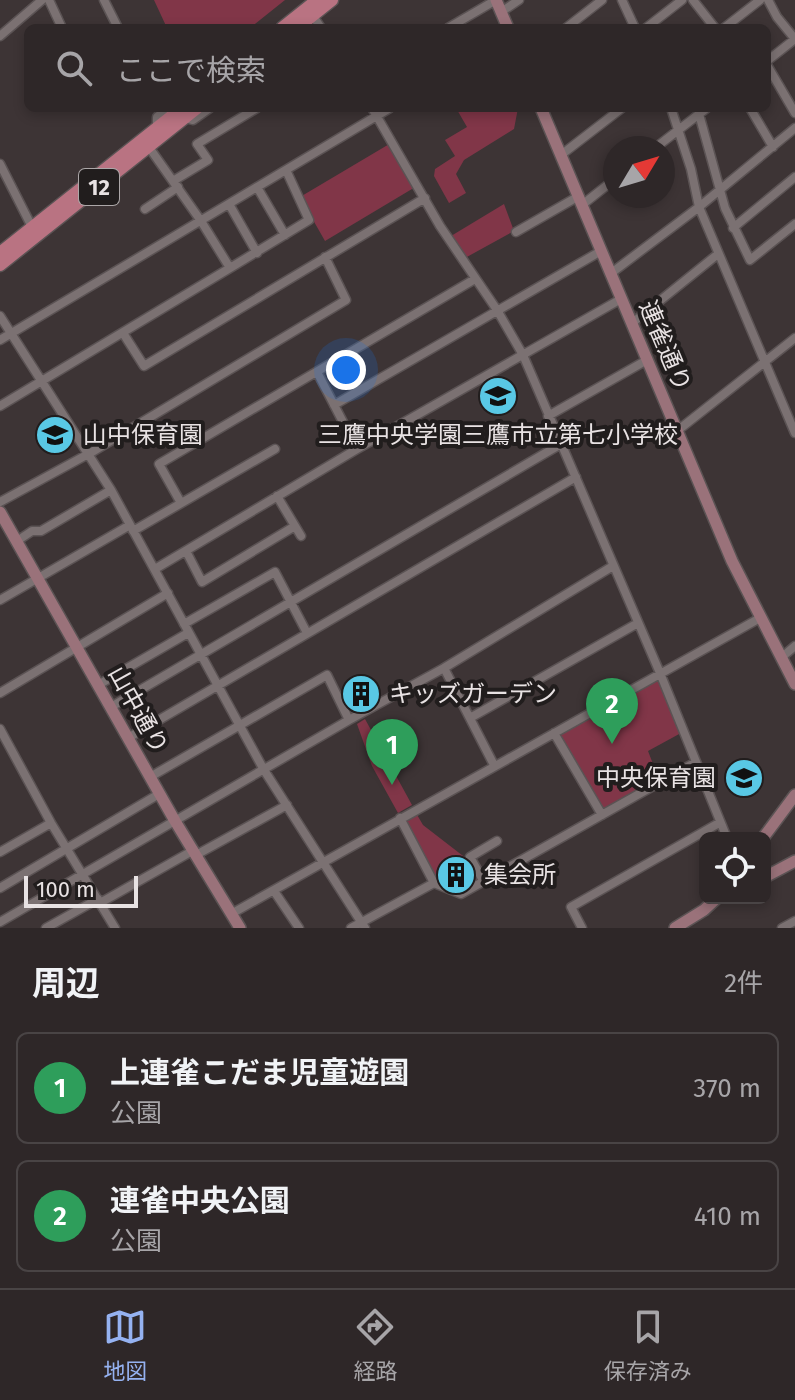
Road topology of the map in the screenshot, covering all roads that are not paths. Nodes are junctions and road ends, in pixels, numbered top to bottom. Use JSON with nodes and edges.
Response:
{"nodes":[{"id":1,"x":42,"y":0,"type":"edge"},
{"id":2,"x":49,"y":0,"type":"edge"},
{"id":3,"x":104,"y":0,"type":"edge"},
{"id":4,"x":317,"y":0,"type":"edge"},
{"id":5,"x":332,"y":0,"type":"edge"},
{"id":6,"x":496,"y":0,"type":"edge"},
{"id":7,"x":519,"y":0,"type":"edge"},
{"id":8,"x":602,"y":0,"type":"edge"},
{"id":9,"x":622,"y":0,"type":"edge"},
{"id":10,"x":682,"y":0,"type":"edge"},
{"id":11,"x":693,"y":0,"type":"edge"},
{"id":12,"x":760,"y":0,"type":"edge"},
{"id":13,"x":768,"y":0,"type":"edge"},
{"id":14,"x":501,"y":12,"type":"junction"},
{"id":15,"x":313,"y":16,"type":"junction"},
{"id":16,"x":60,"y":24,"type":"edge"},
{"id":17,"x":116,"y":24,"type":"edge"},
{"id":18,"x":287,"y":24,"type":"edge"},
{"id":19,"x":302,"y":24,"type":"edge"},
{"id":20,"x":318,"y":24,"type":"edge"},
{"id":21,"x":455,"y":24,"type":"edge"},
{"id":22,"x":506,"y":24,"type":"edge"},
{"id":23,"x":571,"y":24,"type":"edge"},
{"id":24,"x":633,"y":24,"type":"edge"},
{"id":25,"x":651,"y":24,"type":"edge"},
{"id":26,"x":712,"y":24,"type":"edge"},
{"id":27,"x":729,"y":24,"type":"edge"},
{"id":28,"x":0,"y":36,"type":"edge"},
{"id":29,"x":795,"y":39,"type":"edge"},
{"id":30,"x":771,"y":60,"type":"edge"},
{"id":31,"x":771,"y":70,"type":"edge"},
{"id":32,"x":159,"y":112,"type":"edge"},
{"id":33,"x":204,"y":112,"type":"edge"},
{"id":34,"x":250,"y":112,"type":"edge"},
{"id":35,"x":374,"y":112,"type":"edge"},
{"id":36,"x":545,"y":112,"type":"edge"},
{"id":37,"x":617,"y":112,"type":"edge"},
{"id":38,"x":673,"y":112,"type":"edge"},
{"id":39,"x":702,"y":112,"type":"edge"},
{"id":40,"x":752,"y":112,"type":"edge"},
{"id":41,"x":183,"y":113,"type":"edge"},
{"id":42,"x":795,"y":113,"type":"edge"},
{"id":43,"x":699,"y":114,"type":"junction"},
{"id":44,"x":157,"y":128,"type":"junction"},
{"id":45,"x":795,"y":128,"type":"edge"},
{"id":46,"x":679,"y":129,"type":"junction"},
{"id":47,"x":670,"y":136,"type":"edge"},
{"id":48,"x":146,"y":143,"type":"junction"},
{"id":49,"x":773,"y":147,"type":"junction"},
{"id":50,"x":561,"y":155,"type":"junction"},
{"id":51,"x":0,"y":164,"type":"edge"},
{"id":52,"x":286,"y":170,"type":"junction"},
{"id":53,"x":795,"y":177,"type":"edge"},
{"id":54,"x":176,"y":184,"type":"junction"},
{"id":55,"x":603,"y":186,"type":"edge"},
{"id":56,"x":257,"y":187,"type":"junction"},
{"id":57,"x":721,"y":189,"type":"junction"},
{"id":58,"x":425,"y":198,"type":"junction"},
{"id":59,"x":580,"y":200,"type":"junction"},
{"id":60,"x":229,"y":204,"type":"junction"},
{"id":61,"x":699,"y":207,"type":"junction"},
{"id":62,"x":145,"y":209,"type":"dead end"},
{"id":63,"x":201,"y":221,"type":"junction"},
{"id":64,"x":795,"y":224,"type":"edge"},
{"id":65,"x":733,"y":228,"type":"junction"},
{"id":66,"x":35,"y":232,"type":"junction"},
{"id":67,"x":516,"y":232,"type":"dead end"},
{"id":68,"x":285,"y":235,"type":"junction"},
{"id":69,"x":2,"y":247,"type":"edge"},
{"id":70,"x":601,"y":251,"type":"junction"},
{"id":71,"x":257,"y":253,"type":"junction"},
{"id":72,"x":718,"y":254,"type":"junction"},
{"id":73,"x":325,"y":257,"type":"junction"},
{"id":74,"x":0,"y":265,"type":"edge"},
{"id":75,"x":230,"y":268,"type":"junction"},
{"id":76,"x":610,"y":274,"type":"junction"},
{"id":77,"x":475,"y":279,"type":"junction"},
{"id":78,"x":621,"y":299,"type":"junction"},
{"id":79,"x":497,"y":310,"type":"junction"},
{"id":80,"x":0,"y":316,"type":"edge"},
{"id":81,"x":631,"y":324,"type":"junction"},
{"id":82,"x":12,"y":332,"type":"junction"},
{"id":83,"x":123,"y":333,"type":"junction"},
{"id":84,"x":795,"y":338,"type":"edge"},
{"id":85,"x":0,"y":340,"type":"edge"},
{"id":86,"x":523,"y":355,"type":"junction"},
{"id":87,"x":647,"y":360,"type":"junction"},
{"id":88,"x":764,"y":361,"type":"junction"},
{"id":89,"x":317,"y":372,"type":"junction"},
{"id":90,"x":42,"y":381,"type":"junction"},
{"id":91,"x":334,"y":405,"type":"junction"},
{"id":92,"x":0,"y":406,"type":"edge"},
{"id":93,"x":548,"y":416,"type":"junction"},
{"id":94,"x":677,"y":431,"type":"junction"},
{"id":95,"x":795,"y":433,"type":"edge"},
{"id":96,"x":561,"y":444,"type":"junction"},
{"id":97,"x":275,"y":449,"type":"dead end"},
{"id":98,"x":357,"y":449,"type":"junction"},
{"id":99,"x":88,"y":453,"type":"junction"},
{"id":100,"x":576,"y":477,"type":"junction"},
{"id":101,"x":111,"y":490,"type":"junction"},
{"id":102,"x":277,"y":496,"type":"junction"},
{"id":103,"x":0,"y":502,"type":"edge"},
{"id":104,"x":181,"y":503,"type":"junction"},
{"id":105,"x":0,"y":512,"type":"edge"},
{"id":106,"x":295,"y":526,"type":"junction"},
{"id":107,"x":131,"y":528,"type":"junction"},
{"id":108,"x":301,"y":536,"type":"dead end"},
{"id":109,"x":17,"y":541,"type":"junction"},
{"id":110,"x":186,"y":551,"type":"junction"},
{"id":111,"x":613,"y":566,"type":"junction"},
{"id":112,"x":155,"y":569,"type":"junction"},
{"id":113,"x":38,"y":578,"type":"junction"},
{"id":114,"x":168,"y":593,"type":"junction"},
{"id":115,"x":0,"y":600,"type":"edge"},
{"id":116,"x":292,"y":601,"type":"junction"},
{"id":117,"x":760,"y":618,"type":"junction"},
{"id":118,"x":638,"y":623,"type":"junction"},
{"id":119,"x":186,"y":629,"type":"junction"},
{"id":120,"x":307,"y":633,"type":"junction"},
{"id":121,"x":795,"y":646,"type":"edge"},
{"id":122,"x":77,"y":647,"type":"junction"},
{"id":123,"x":200,"y":655,"type":"junction"},
{"id":124,"x":782,"y":657,"type":"junction"},
{"id":125,"x":444,"y":668,"type":"junction"},
{"id":126,"x":660,"y":673,"type":"junction"},
{"id":127,"x":795,"y":684,"type":"edge"},
{"id":128,"x":98,"y":685,"type":"junction"},
{"id":129,"x":216,"y":686,"type":"junction"},
{"id":130,"x":0,"y":693,"type":"edge"},
{"id":131,"x":111,"y":707,"type":"junction"},
{"id":132,"x":470,"y":718,"type":"junction"},
{"id":133,"x":349,"y":720,"type":"junction"},
{"id":134,"x":238,"y":726,"type":"junction"},
{"id":135,"x":0,"y":729,"type":"edge"},
{"id":136,"x":554,"y":733,"type":"junction"},
{"id":137,"x":128,"y":738,"type":"junction"},
{"id":138,"x":696,"y":762,"type":"junction"},
{"id":139,"x":494,"y":765,"type":"junction"},
{"id":140,"x":264,"y":770,"type":"junction"},
{"id":141,"x":150,"y":777,"type":"junction"},
{"id":142,"x":159,"y":794,"type":"junction"},
{"id":143,"x":795,"y":795,"type":"edge"},
{"id":144,"x":287,"y":805,"type":"junction"},
{"id":145,"x":602,"y":815,"type":"junction"},
{"id":146,"x":400,"y":818,"type":"junction"},
{"id":147,"x":175,"y":821,"type":"junction"},
{"id":148,"x":51,"y":823,"type":"junction"},
{"id":149,"x":719,"y":823,"type":"junction"},
{"id":150,"x":724,"y":832,"type":"edge"},
{"id":151,"x":767,"y":832,"type":"edge"},
{"id":152,"x":497,"y":841,"type":"dead end"},
{"id":153,"x":67,"y":849,"type":"junction"},
{"id":154,"x":0,"y":852,"type":"edge"},
{"id":155,"x":195,"y":852,"type":"junction"},
{"id":156,"x":795,"y":861,"type":"edge"},
{"id":157,"x":324,"y":862,"type":"junction"},
{"id":158,"x":82,"y":874,"type":"junction"},
{"id":159,"x":771,"y":874,"type":"edge"},
{"id":160,"x":484,"y":882,"type":"junction"},
{"id":161,"x":434,"y":883,"type":"junction"},
{"id":162,"x":0,"y":888,"type":"edge"},
{"id":163,"x":274,"y":891,"type":"junction"},
{"id":164,"x":99,"y":901,"type":"junction"},
{"id":165,"x":710,"y":904,"type":"edge"},
{"id":166,"x":231,"y":914,"type":"junction"},
{"id":167,"x":795,"y":921,"type":"edge"},
{"id":168,"x":1,"y":924,"type":"edge"},
{"id":169,"x":363,"y":925,"type":"edge"},
{"id":170,"x":111,"y":927,"type":"edge"},
{"id":171,"x":681,"y":927,"type":"edge"},
{"id":172,"x":46,"y":928,"type":"edge"},
{"id":173,"x":240,"y":928,"type":"edge"},
{"id":174,"x":299,"y":928,"type":"edge"},
{"id":175,"x":351,"y":928,"type":"edge"},
{"id":176,"x":582,"y":928,"type":"edge"},
{"id":177,"x":782,"y":928,"type":"edge"}],
"edges":[{"from":1,"to":28,"type":"street"},
{"from":2,"to":16,"type":"street"},
{"from":3,"to":17,"type":"street"},
{"from":4,"to":18,"type":"main road"},
{"from":5,"to":15,"type":"main road"},
{"from":6,"to":14,"type":"main road"},
{"from":6,"to":21,"type":"street"},
{"from":7,"to":14,"type":"street"},
{"from":8,"to":23,"type":"street"},
{"from":9,"to":24,"type":"street"},
{"from":10,"to":25,"type":"street"},
{"from":11,"to":26,"type":"street"},
{"from":12,"to":27,"type":"street"},
{"from":13,"to":29,"type":"street"},
{"from":14,"to":22,"type":"main road"},
{"from":15,"to":19,"type":"main road"},
{"from":15,"to":20,"type":"street"},
{"from":29,"to":30,"type":"street"},
{"from":31,"to":42,"type":"street"},
{"from":32,"to":44,"type":"street"},
{"from":33,"to":41,"type":"street"},
{"from":34,"to":54,"type":"street"},
{"from":35,"to":52,"type":"street"},
{"from":35,"to":58,"type":"street"},
{"from":36,"to":50,"type":"main road","name":"連雀通り"},
{"from":37,"to":50,"type":"street"},
{"from":38,"to":46,"type":"street"},
{"from":39,"to":43,"type":"street"},
{"from":40,"to":49,"type":"street"},
{"from":41,"to":44,"type":"main road","number":"12"},
{"from":41,"to":48,"type":"main road","number":"12"},
{"from":43,"to":46,"type":"street"},
{"from":43,"to":57,"type":"street"},
{"from":44,"to":48,"type":"main road","number":"12"},
{"from":45,"to":49,"type":"street"},
{"from":46,"to":47,"type":"street"},
{"from":46,"to":61,"type":"street"},
{"from":48,"to":54,"type":"street"},
{"from":48,"to":66,"type":"main road","number":"12"},
{"from":49,"to":57,"type":"street"},
{"from":50,"to":59,"type":"main road","name":"連雀通り"},
{"from":51,"to":66,"type":"street"},
{"from":52,"to":56,"type":"street"},
{"from":52,"to":68,"type":"street"},
{"from":53,"to":65,"type":"street"},
{"from":54,"to":62,"type":"street"},
{"from":54,"to":63,"type":"street"},
{"from":55,"to":59,"type":"street"},
{"from":56,"to":60,"type":"street"},
{"from":56,"to":68,"type":"street"},
{"from":57,"to":61,"type":"street"},
{"from":57,"to":65,"type":"street"},
{"from":58,"to":73,"type":"street"},
{"from":58,"to":77,"type":"street"},
{"from":59,"to":67,"type":"street"},
{"from":59,"to":70,"type":"main road","name":"連雀通り"},
{"from":60,"to":63,"type":"street"},
{"from":60,"to":71,"type":"street"},
{"from":61,"to":72,"type":"street"},
{"from":61,"to":76,"type":"street"},
{"from":63,"to":75,"type":"street"},
{"from":63,"to":82,"type":"street"},
{"from":64,"to":65,"type":"street"},
{"from":66,"to":69,"type":"main road","number":"12"},
{"from":66,"to":74,"type":"main road","number":"12"},
{"from":68,"to":71,"type":"street"},
{"from":70,"to":76,"type":"main road","name":"連雀通り"},
{"from":70,"to":79,"type":"street"},
{"from":71,"to":75,"type":"street"},
{"from":72,"to":81,"type":"street"},
{"from":72,"to":88,"type":"street"},
{"from":73,"to":83,"type":"street"},
{"from":73,"to":99,"type":"street"},
{"from":75,"to":83,"type":"street"},
{"from":76,"to":78,"type":"main road","name":"連雀通り"},
{"from":77,"to":79,"type":"street"},
{"from":77,"to":89,"type":"street"},
{"from":78,"to":81,"type":"main road","name":"連雀通り"},
{"from":78,"to":86,"type":"street"},
{"from":79,"to":86,"type":"street"},
{"from":79,"to":91,"type":"street"},
{"from":80,"to":82,"type":"street"},
{"from":81,"to":87,"type":"main road","name":"連雀通り"},
{"from":82,"to":85,"type":"street"},
{"from":82,"to":90,"type":"street"},
{"from":83,"to":90,"type":"street"},
{"from":84,"to":88,"type":"street"},
{"from":86,"to":93,"type":"street"},
{"from":86,"to":98,"type":"street"},
{"from":87,"to":93,"type":"street"},
{"from":87,"to":94,"type":"main road","name":"連雀通り"},
{"from":88,"to":94,"type":"street"},
{"from":88,"to":95,"type":"street"},
{"from":89,"to":91,"type":"street"},
{"from":89,"to":104,"type":"street"},
{"from":90,"to":92,"type":"street"},
{"from":90,"to":99,"type":"street"},
{"from":91,"to":98,"type":"street"},
{"from":93,"to":96,"type":"street"},
{"from":94,"to":117,"type":"main road","name":"連雀通り"},
{"from":96,"to":100,"type":"street"},
{"from":96,"to":116,"type":"street"},
{"from":97,"to":104,"type":"street"},
{"from":98,"to":102,"type":"street"},
{"from":99,"to":101,"type":"street"},
{"from":99,"to":103,"type":"street"},
{"from":100,"to":111,"type":"street"},
{"from":100,"to":120,"type":"street"},
{"from":101,"to":107,"type":"street"},
{"from":101,"to":109,"type":"street"},
{"from":102,"to":106,"type":"street"},
{"from":102,"to":110,"type":"street"},
{"from":104,"to":107,"type":"street"},
{"from":105,"to":109,"type":"main road","name":"山中通り"},
{"from":106,"to":108,"type":"street"},
{"from":106,"to":110,"type":"street"},
{"from":107,"to":112,"type":"street"},
{"from":107,"to":113,"type":"street"},
{"from":109,"to":113,"type":"main road","name":"山中通り"},
{"from":110,"to":112,"type":"street"},
{"from":111,"to":118,"type":"street"},
{"from":111,"to":125,"type":"street"},
{"from":112,"to":114,"type":"street"},
{"from":113,"to":115,"type":"street"},
{"from":113,"to":122,"type":"main road","name":"山中通り"},
{"from":114,"to":119,"type":"street"},
{"from":114,"to":122,"type":"street"},
{"from":116,"to":119,"type":"street"},
{"from":116,"to":120,"type":"street"},
{"from":116,"to":123,"type":"street"},
{"from":117,"to":124,"type":"main road","name":"連雀通り"},
{"from":117,"to":126,"type":"street"},
{"from":118,"to":126,"type":"street"},
{"from":118,"to":132,"type":"street"},
{"from":119,"to":123,"type":"street"},
{"from":119,"to":128,"type":"street"},
{"from":120,"to":129,"type":"street"},
{"from":121,"to":124,"type":"street"},
{"from":122,"to":128,"type":"main road","name":"山中通り"},
{"from":122,"to":130,"type":"street"},
{"from":123,"to":129,"type":"street"},
{"from":123,"to":131,"type":"street"},
{"from":124,"to":127,"type":"main road","name":"連雀通り"},
{"from":125,"to":132,"type":"street"},
{"from":125,"to":133,"type":"street"},
{"from":126,"to":136,"type":"street"},
{"from":126,"to":138,"type":"street"},
{"from":128,"to":131,"type":"main road","name":"山中通り"},
{"from":129,"to":134,"type":"street"},
{"from":129,"to":137,"type":"street"},
{"from":131,"to":137,"type":"main road","name":"山中通り"},
{"from":132,"to":139,"type":"street"},
{"from":133,"to":134,"type":"street"},
{"from":133,"to":140,"type":"street"},
{"from":134,"to":140,"type":"street"},
{"from":134,"to":141,"type":"street"},
{"from":135,"to":148,"type":"street"},
{"from":136,"to":139,"type":"street"},
{"from":136,"to":145,"type":"street"},
{"from":137,"to":141,"type":"main road","name":"山中通り"},
{"from":138,"to":145,"type":"street"},
{"from":138,"to":149,"type":"street"},
{"from":139,"to":146,"type":"street"},
{"from":140,"to":144,"type":"street"},
{"from":140,"to":147,"type":"street"},
{"from":141,"to":142,"type":"main road","name":"山中通り"},
{"from":142,"to":147,"type":"main road","name":"山中通り"},
{"from":142,"to":153,"type":"street"},
{"from":143,"to":151,"type":"main road"},
{"from":144,"to":155,"type":"street"},
{"from":144,"to":157,"type":"street"},
{"from":145,"to":160,"type":"street"},
{"from":146,"to":157,"type":"street"},
{"from":146,"to":161,"type":"street"},
{"from":147,"to":155,"type":"main road","name":"山中通り"},
{"from":147,"to":158,"type":"street"},
{"from":148,"to":153,"type":"street"},
{"from":148,"to":154,"type":"street"},
{"from":149,"to":150,"type":"street"},
{"from":149,"to":176,"type":"street"},
{"from":152,"to":160,"type":"street"},
{"from":153,"to":158,"type":"street"},
{"from":153,"to":162,"type":"street"},
{"from":155,"to":164,"type":"street"},
{"from":155,"to":166,"type":"main road","name":"山中通り"},
{"from":156,"to":159,"type":"main road"},
{"from":157,"to":163,"type":"street"},
{"from":157,"to":169,"type":"street"},
{"from":158,"to":164,"type":"street"},
{"from":158,"to":168,"type":"street"},
{"from":160,"to":161,"type":"street"},
{"from":161,"to":169,"type":"street"},
{"from":163,"to":166,"type":"street"},
{"from":163,"to":174,"type":"street"},
{"from":164,"to":170,"type":"street"},
{"from":164,"to":172,"type":"street"},
{"from":165,"to":171,"type":"main road"},
{"from":166,"to":173,"type":"main road","name":"山中通り"},
{"from":167,"to":177,"type":"street"},
{"from":169,"to":175,"type":"street"}]}
